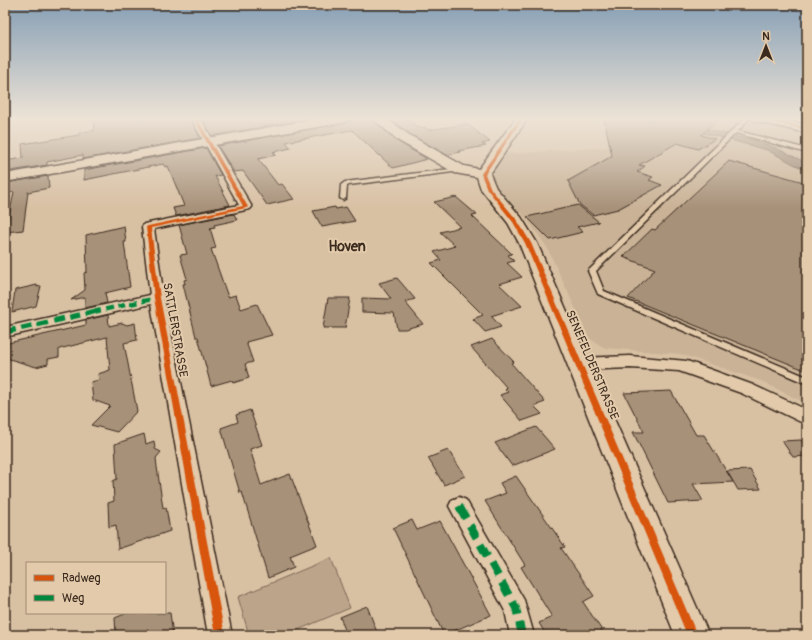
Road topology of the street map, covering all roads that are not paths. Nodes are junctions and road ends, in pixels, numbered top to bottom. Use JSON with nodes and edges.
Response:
{"nodes":[{"id":1,"x":176,"y":148,"type":"edge"},
{"id":2,"x":212,"y":148,"type":"edge"},
{"id":3,"x":421,"y":148,"type":"edge"},
{"id":4,"x":501,"y":148,"type":"edge"},
{"id":5,"x":717,"y":148,"type":"edge"},
{"id":6,"x":795,"y":148,"type":"edge"},
{"id":7,"x":807,"y":151,"type":"edge"},
{"id":8,"x":459,"y":170,"type":"junction"},
{"id":9,"x":483,"y":174,"type":"junction"},
{"id":10,"x":5,"y":178,"type":"edge"},
{"id":11,"x":343,"y":198,"type":"dead end"},
{"id":12,"x":157,"y":298,"type":"junction"},
{"id":13,"x":5,"y":332,"type":"edge"},
{"id":14,"x":580,"y":364,"type":"junction"},
{"id":15,"x":807,"y":381,"type":"edge"},
{"id":16,"x":807,"y":418,"type":"edge"},
{"id":17,"x":459,"y":506,"type":"dead end"},
{"id":18,"x":220,"y":635,"type":"edge"},
{"id":19,"x":522,"y":635,"type":"edge"},
{"id":20,"x":692,"y":635,"type":"edge"}],
"edges":[{"from":1,"to":10,"type":"main road"},
{"from":2,"to":12,"type":"street","name":"SATTLERSTRASSE"},
{"from":3,"to":8,"type":"main road"},
{"from":4,"to":9,"type":"main road"},
{"from":5,"to":15,"type":"lane"},
{"from":6,"to":7,"type":"lane"},
{"from":8,"to":9,"type":"main road"},
{"from":8,"to":11,"type":"lane"},
{"from":9,"to":14,"type":"main road","name":"SENEFELDERSTRASSE"},
{"from":12,"to":13,"type":"street"},
{"from":12,"to":18,"type":"street","name":"SATTLERSTRASSE"},
{"from":14,"to":16,"type":"street"},
{"from":14,"to":20,"type":"main road","name":"SENEFELDERSTRASSE"},
{"from":17,"to":19,"type":"street"}]}
